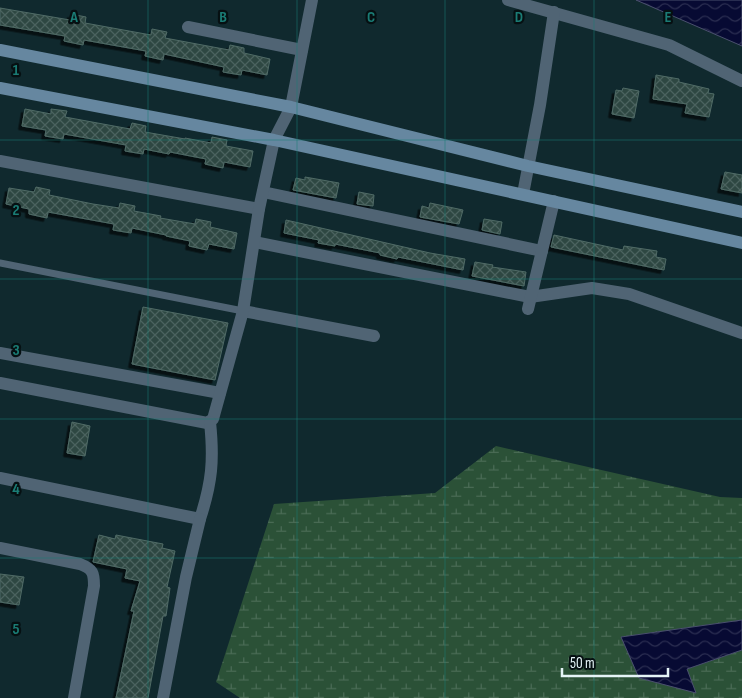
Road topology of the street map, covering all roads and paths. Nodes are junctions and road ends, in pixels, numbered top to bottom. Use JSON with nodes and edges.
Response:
{"nodes":[{"id":1,"x":312,"y":0,"type":"edge"},
{"id":2,"x":508,"y":0,"type":"edge"},
{"id":3,"x":554,"y":12,"type":"junction"},
{"id":4,"x":188,"y":27,"type":"dead end"},
{"id":5,"x":0,"y":50,"type":"edge"},
{"id":6,"x":302,"y":50,"type":"junction"},
{"id":7,"x":742,"y":81,"type":"edge"},
{"id":8,"x":0,"y":88,"type":"edge"},
{"id":9,"x":290,"y":107,"type":"junction"},
{"id":10,"x":274,"y":140,"type":"junction"},
{"id":11,"x":0,"y":161,"type":"edge"},
{"id":12,"x":528,"y":166,"type":"junction"},
{"id":13,"x":263,"y":192,"type":"junction"},
{"id":14,"x":523,"y":194,"type":"junction"},
{"id":15,"x":554,"y":201,"type":"junction"},
{"id":16,"x":259,"y":209,"type":"junction"},
{"id":17,"x":742,"y":212,"type":"edge"},
{"id":18,"x":254,"y":242,"type":"junction"},
{"id":19,"x":742,"y":243,"type":"edge"},
{"id":20,"x":542,"y":251,"type":"junction"},
{"id":21,"x":0,"y":263,"type":"edge"},
{"id":22,"x":529,"y":303,"type":"junction"},
{"id":23,"x":243,"y":311,"type":"junction"},
{"id":24,"x":742,"y":332,"type":"edge"},
{"id":25,"x":374,"y":336,"type":"dead end"},
{"id":26,"x":0,"y":353,"type":"edge"},
{"id":27,"x":0,"y":383,"type":"edge"},
{"id":28,"x":220,"y":393,"type":"junction"},
{"id":29,"x":210,"y":422,"type":"junction"},
{"id":30,"x":0,"y":478,"type":"edge"},
{"id":31,"x":200,"y":519,"type":"junction"},
{"id":32,"x":0,"y":548,"type":"edge"},
{"id":33,"x":74,"y":698,"type":"edge"},
{"id":34,"x":163,"y":698,"type":"edge"}],
"edges":[{"from":1,"to":6,"type":"street"},
{"from":2,"to":3,"type":"street"},
{"from":3,"to":7,"type":"street"},
{"from":3,"to":12,"type":"street"},
{"from":4,"to":6,"type":"street"},
{"from":5,"to":9,"type":"street"},
{"from":6,"to":9,"type":"street"},
{"from":8,"to":10,"type":"street"},
{"from":9,"to":10,"type":"street"},
{"from":9,"to":12,"type":"street"},
{"from":10,"to":13,"type":"street"},
{"from":10,"to":14,"type":"street"},
{"from":11,"to":16,"type":"street"},
{"from":12,"to":14,"type":"street"},
{"from":12,"to":17,"type":"street"},
{"from":13,"to":16,"type":"street"},
{"from":13,"to":20,"type":"street"},
{"from":14,"to":15,"type":"street"},
{"from":15,"to":19,"type":"street"},
{"from":15,"to":20,"type":"street"},
{"from":16,"to":18,"type":"street"},
{"from":18,"to":22,"type":"street"},
{"from":18,"to":23,"type":"street"},
{"from":20,"to":22,"type":"street"},
{"from":21,"to":23,"type":"lane"},
{"from":22,"to":24,"type":"street"},
{"from":23,"to":25,"type":"street"},
{"from":23,"to":28,"type":"street"},
{"from":26,"to":28,"type":"street"},
{"from":27,"to":29,"type":"street"},
{"from":28,"to":29,"type":"street"},
{"from":29,"to":31,"type":"street"},
{"from":30,"to":31,"type":"street"},
{"from":31,"to":34,"type":"street"},
{"from":32,"to":33,"type":"street"}]}
